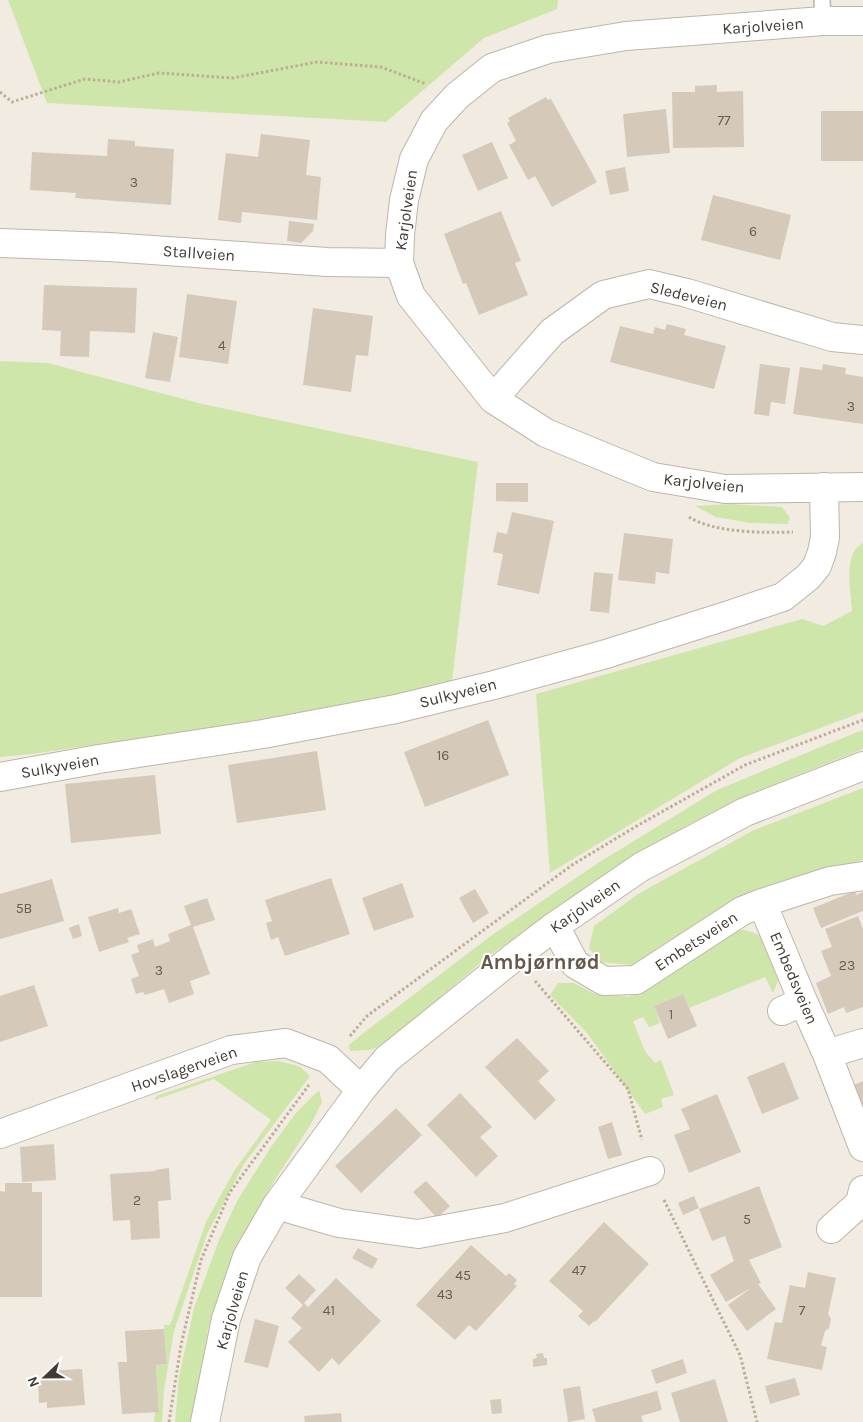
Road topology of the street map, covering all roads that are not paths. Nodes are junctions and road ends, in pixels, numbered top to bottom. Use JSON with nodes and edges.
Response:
{"nodes":[{"id":1,"x":822,"y":11,"type":"edge"},
{"id":2,"x":863,"y":21,"type":"edge"},
{"id":3,"x":0,"y":243,"type":"edge"},
{"id":4,"x":399,"y":263,"type":"junction"},
{"id":5,"x":863,"y":340,"type":"edge"},
{"id":6,"x":493,"y":399,"type":"junction"},
{"id":7,"x":824,"y":487,"type":"junction"},
{"id":8,"x":863,"y":487,"type":"edge"},
{"id":9,"x":863,"y":766,"type":"edge"},
{"id":10,"x":0,"y":777,"type":"edge"},
{"id":11,"x":863,"y":876,"type":"edge"},
{"id":12,"x":762,"y":903,"type":"junction"},
{"id":13,"x":555,"y":926,"type":"junction"},
{"id":14,"x":863,"y":1043,"type":"edge"},
{"id":15,"x":827,"y":1054,"type":"junction"},
{"id":16,"x":361,"y":1090,"type":"junction"},
{"id":17,"x":0,"y":1134,"type":"edge"},
{"id":18,"x":863,"y":1148,"type":"edge"},
{"id":19,"x":650,"y":1171,"type":"dead end"},
{"id":20,"x":863,"y":1190,"type":"edge"},
{"id":21,"x":277,"y":1204,"type":"junction"},
{"id":22,"x":831,"y":1229,"type":"dead end"},
{"id":23,"x":205,"y":1422,"type":"edge"}],
"edges":[{"from":1,"to":2,"type":"street","name":"Karjolveien"},
{"from":1,"to":4,"type":"street","name":"Karjolveien"},
{"from":3,"to":4,"type":"street","name":"Stallveien"},
{"from":4,"to":6,"type":"street","name":"Karjolveien"},
{"from":5,"to":6,"type":"street","name":"Sledeveien"},
{"from":6,"to":7,"type":"street","name":"Karjolveien"},
{"from":7,"to":8,"type":"street","name":"Karjolveien"},
{"from":7,"to":10,"type":"street","name":"Sulkyveien"},
{"from":9,"to":13,"type":"street","name":"Karjolveien"},
{"from":11,"to":12,"type":"street","name":"Embetsveien"},
{"from":12,"to":13,"type":"street","name":"Embetsveien"},
{"from":12,"to":15,"type":"street","name":"Embedsveien"},
{"from":13,"to":16,"type":"street","name":"Karjolveien"},
{"from":14,"to":15,"type":"street"},
{"from":15,"to":18,"type":"street","name":"Embedsveien"},
{"from":16,"to":17,"type":"street","name":"Hovslagerveien"},
{"from":16,"to":21,"type":"street","name":"Karjolveien"},
{"from":19,"to":21,"type":"street"},
{"from":20,"to":22,"type":"street"},
{"from":21,"to":23,"type":"street","name":"Karjolveien"}]}
